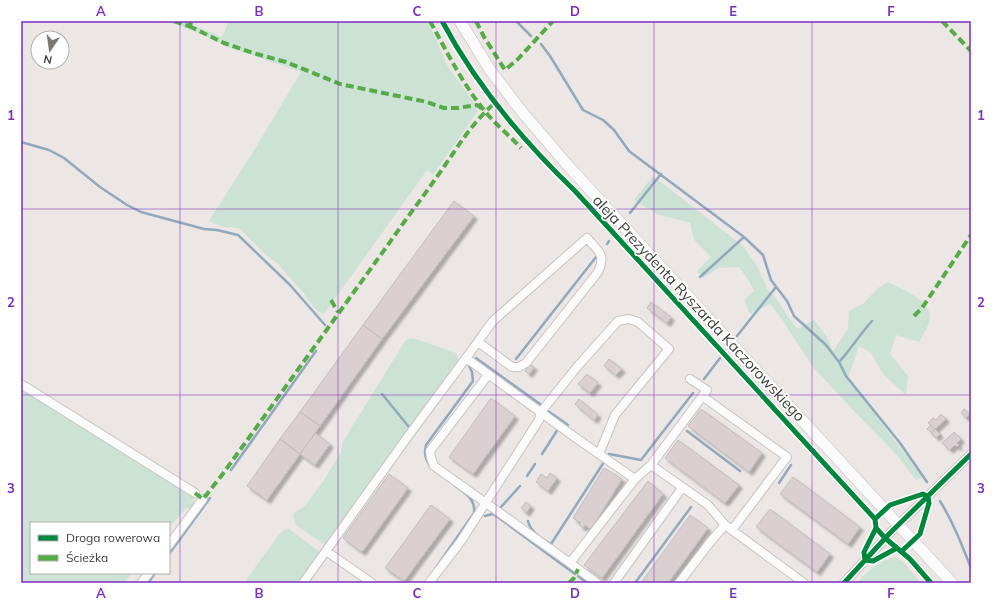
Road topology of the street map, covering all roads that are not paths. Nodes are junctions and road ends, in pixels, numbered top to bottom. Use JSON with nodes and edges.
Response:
{"nodes":[{"id":1,"x":460,"y":21,"type":"edge"},
{"id":2,"x":478,"y":342,"type":"junction"},
{"id":3,"x":466,"y":358,"type":"junction"},
{"id":4,"x":488,"y":375,"type":"junction"},
{"id":5,"x":690,"y":379,"type":"dead end"},
{"id":6,"x":21,"y":384,"type":"edge"},
{"id":7,"x":702,"y":396,"type":"junction"},
{"id":8,"x":541,"y":412,"type":"junction"},
{"id":9,"x":598,"y":454,"type":"junction"},
{"id":10,"x":971,"y":454,"type":"edge"},
{"id":11,"x":651,"y":465,"type":"junction"},
{"id":12,"x":635,"y":479,"type":"junction"},
{"id":13,"x":682,"y":488,"type":"junction"},
{"id":14,"x":195,"y":493,"type":"dead end"},
{"id":15,"x":203,"y":499,"type":"dead end"},
{"id":16,"x":486,"y":503,"type":"junction"},
{"id":17,"x":898,"y":525,"type":"junction"},
{"id":18,"x":728,"y":528,"type":"junction"},
{"id":19,"x":170,"y":544,"type":"edge"},
{"id":20,"x":326,"y":551,"type":"junction"},
{"id":21,"x":570,"y":563,"type":"junction"},
{"id":22,"x":148,"y":574,"type":"edge"},
{"id":23,"x":141,"y":583,"type":"edge"},
{"id":24,"x":303,"y":583,"type":"edge"},
{"id":25,"x":372,"y":583,"type":"edge"},
{"id":26,"x":429,"y":583,"type":"edge"},
{"id":27,"x":597,"y":583,"type":"edge"},
{"id":28,"x":614,"y":583,"type":"edge"},
{"id":29,"x":679,"y":583,"type":"edge"},
{"id":30,"x":804,"y":583,"type":"edge"},
{"id":31,"x":844,"y":583,"type":"edge"},
{"id":32,"x":952,"y":583,"type":"edge"}],
"edges":[{"from":1,"to":17,"type":"main road","name":"aleja Prezydenta Ryszarda Kaczorowskiego"},
{"from":2,"to":2,"type":"street"},
{"from":2,"to":3,"type":"street"},
{"from":3,"to":4,"type":"street"},
{"from":3,"to":20,"type":"street"},
{"from":4,"to":8,"type":"street"},
{"from":4,"to":16,"type":"street"},
{"from":5,"to":7,"type":"street"},
{"from":6,"to":14,"type":"street"},
{"from":7,"to":11,"type":"street"},
{"from":7,"to":18,"type":"street"},
{"from":8,"to":9,"type":"street"},
{"from":8,"to":9,"type":"street"},
{"from":8,"to":16,"type":"street"},
{"from":9,"to":12,"type":"street"},
{"from":10,"to":17,"type":"street"},
{"from":11,"to":12,"type":"street"},
{"from":11,"to":13,"type":"street"},
{"from":12,"to":21,"type":"street"},
{"from":13,"to":18,"type":"street"},
{"from":13,"to":28,"type":"street"},
{"from":15,"to":19,"type":"street"},
{"from":16,"to":21,"type":"street"},
{"from":16,"to":26,"type":"street"},
{"from":17,"to":31,"type":"street"},
{"from":17,"to":32,"type":"main road","name":"aleja Prezydenta Ryszarda Kaczorowskiego"},
{"from":18,"to":29,"type":"street"},
{"from":18,"to":30,"type":"street"},
{"from":20,"to":24,"type":"street"},
{"from":20,"to":25,"type":"street"},
{"from":21,"to":27,"type":"street"},
{"from":22,"to":23,"type":"street"}]}
